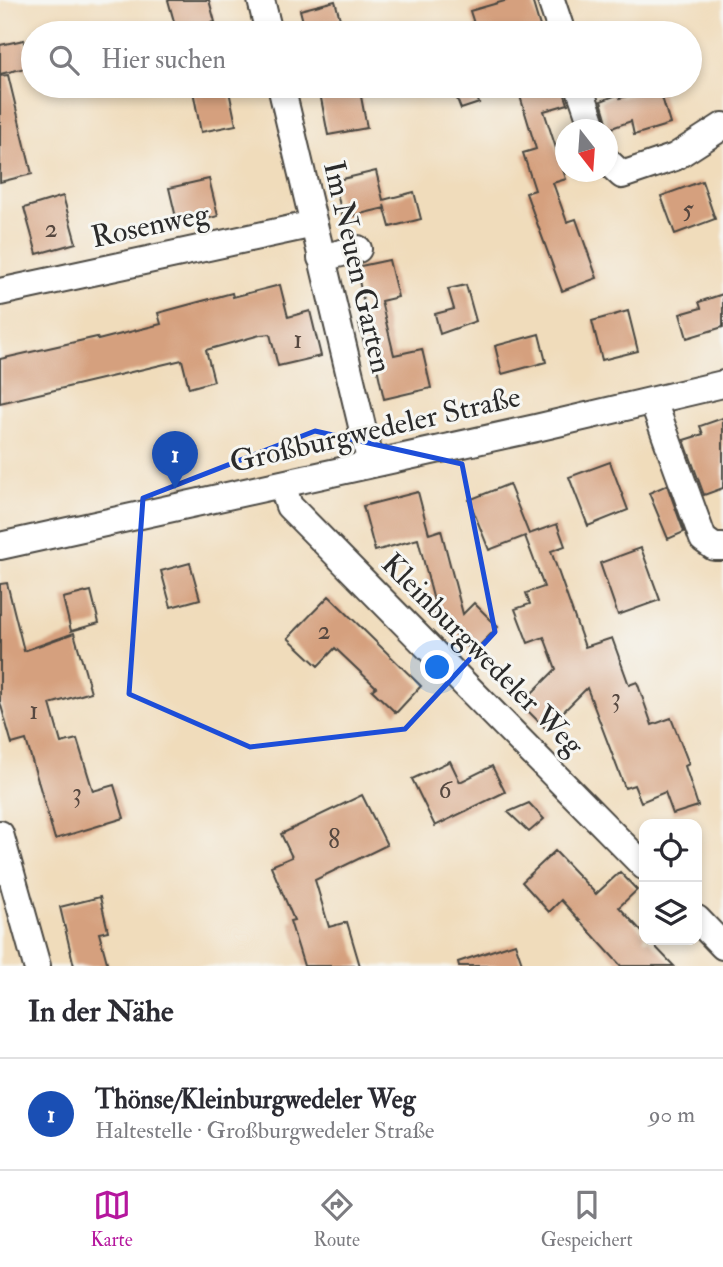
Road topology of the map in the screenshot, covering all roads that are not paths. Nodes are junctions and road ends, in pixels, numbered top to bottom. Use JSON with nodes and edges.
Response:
{"nodes":[{"id":1,"x":261,"y":0,"type":"edge"},
{"id":2,"x":551,"y":0,"type":"edge"},
{"id":3,"x":266,"y":21,"type":"edge"},
{"id":4,"x":558,"y":21,"type":"edge"},
{"id":5,"x":284,"y":98,"type":"edge"},
{"id":6,"x":583,"y":98,"type":"edge"},
{"id":7,"x":590,"y":119,"type":"edge"},
{"id":8,"x":723,"y":126,"type":"edge"},
{"id":9,"x":618,"y":172,"type":"edge"},
{"id":10,"x":314,"y":224,"type":"junction"},
{"id":11,"x":358,"y":249,"type":"dead end"},
{"id":12,"x":321,"y":258,"type":"junction"},
{"id":13,"x":0,"y":292,"type":"edge"},
{"id":14,"x":723,"y":384,"type":"edge"},
{"id":15,"x":653,"y":401,"type":"junction"},
{"id":16,"x":370,"y":464,"type":"junction"},
{"id":17,"x":282,"y":484,"type":"junction"},
{"id":18,"x":0,"y":545,"type":"edge"},
{"id":19,"x":723,"y":547,"type":"edge"},
{"id":20,"x":0,"y":834,"type":"edge"},
{"id":21,"x":639,"y":861,"type":"edge"},
{"id":22,"x":702,"y":924,"type":"edge"},
{"id":23,"x":723,"y":946,"type":"edge"},
{"id":24,"x":37,"y":966,"type":"edge"}],
"edges":[{"from":1,"to":3,"type":"street"},
{"from":2,"to":4,"type":"street"},
{"from":5,"to":10,"type":"street","name":"Im Neuen Garten"},
{"from":6,"to":7,"type":"street"},
{"from":8,"to":9,"type":"street"},
{"from":10,"to":12,"type":"street","name":"Im Neuen Garten"},
{"from":10,"to":13,"type":"street","name":"Rosenweg"},
{"from":11,"to":12,"type":"street"},
{"from":12,"to":16,"type":"street","name":"Im Neuen Garten"},
{"from":14,"to":15,"type":"street","name":"Großburgwedeler Straße"},
{"from":15,"to":16,"type":"street","name":"Großburgwedeler Straße"},
{"from":15,"to":19,"type":"street"},
{"from":16,"to":17,"type":"street","name":"Großburgwedeler Straße"},
{"from":17,"to":18,"type":"street","name":"Großburgwedeler Straße"},
{"from":17,"to":21,"type":"street","name":"Kleinburgwedeler Weg"},
{"from":20,"to":24,"type":"street"},
{"from":22,"to":23,"type":"street"}]}
